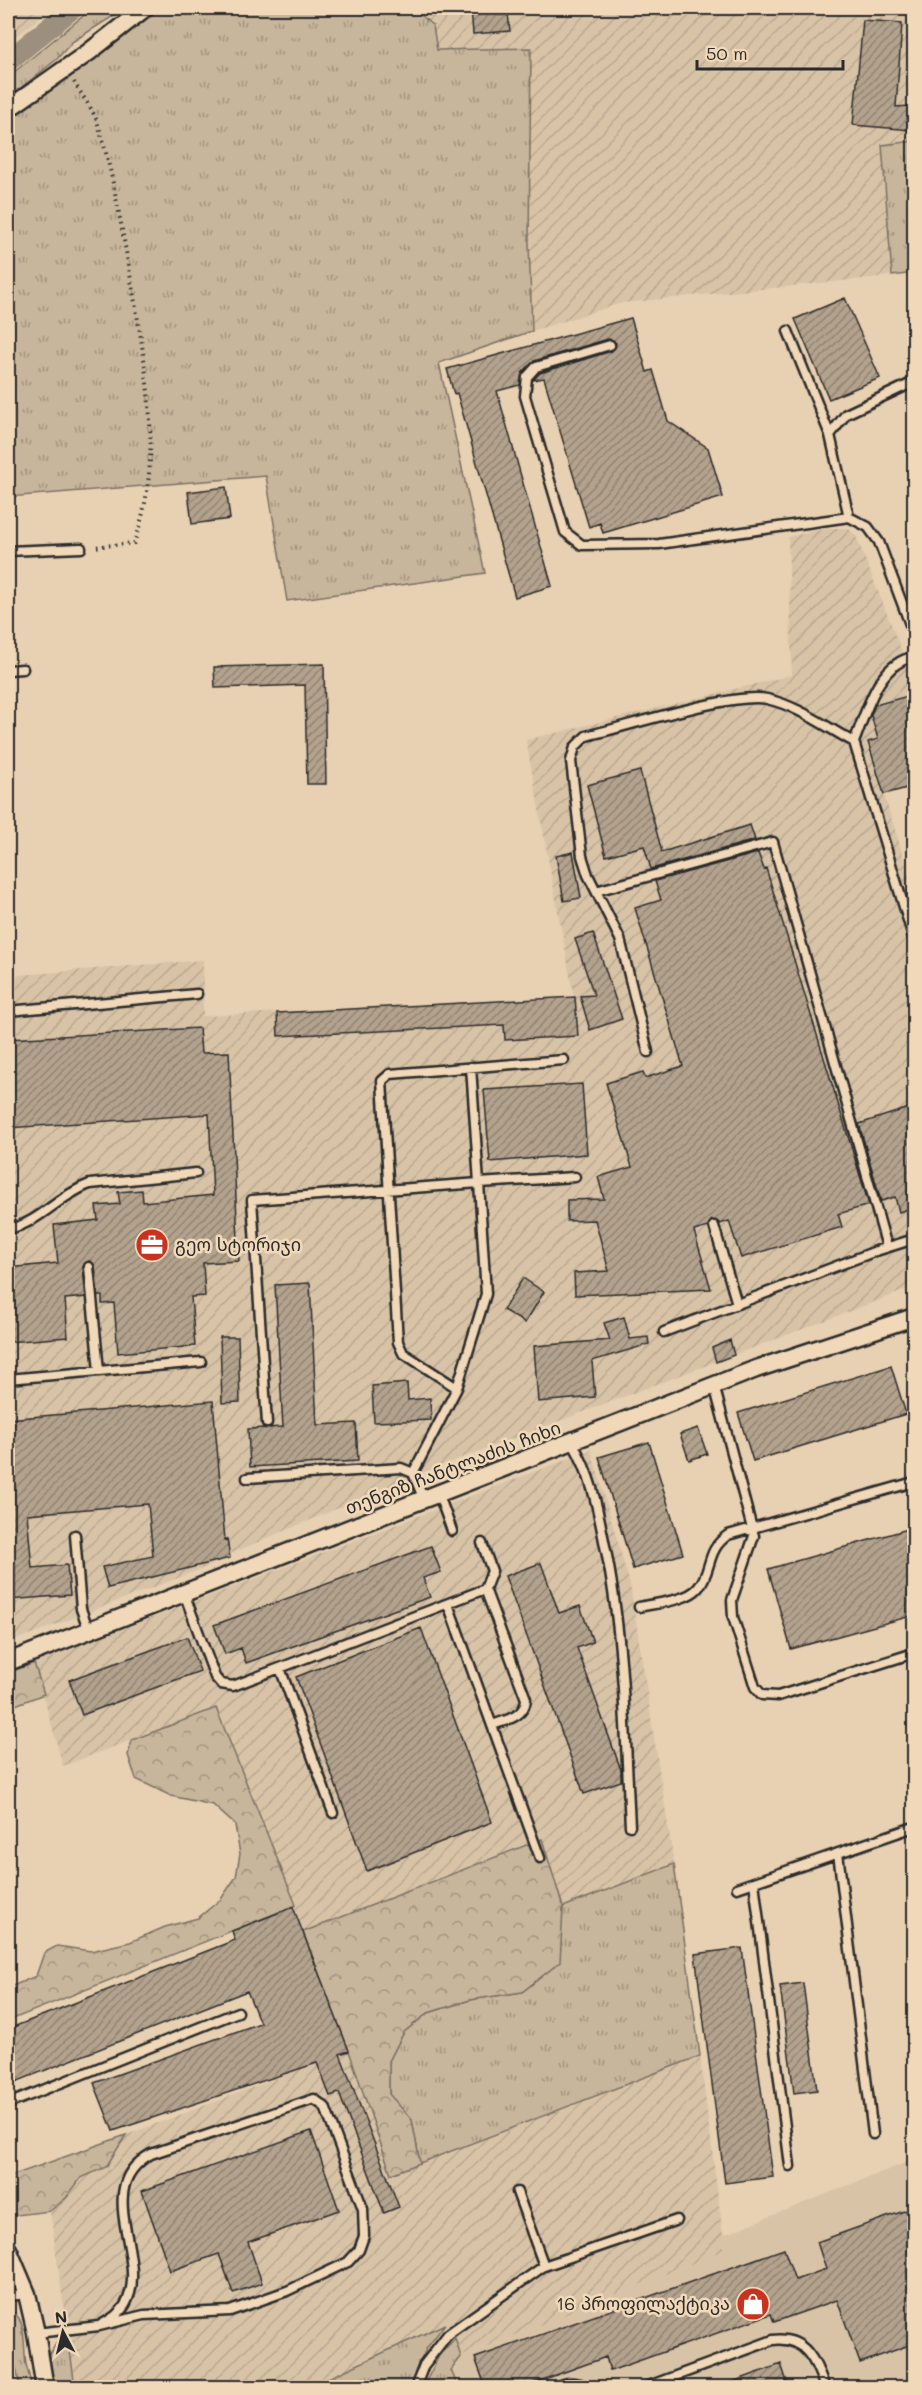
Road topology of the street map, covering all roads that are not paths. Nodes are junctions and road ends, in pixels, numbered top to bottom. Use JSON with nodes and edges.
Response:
{"nodes":[{"id":1,"x":145,"y":8,"type":"edge"},
{"id":2,"x":8,"y":109,"type":"edge"},
{"id":3,"x":788,"y":331,"type":"dead end"},
{"id":4,"x":610,"y":345,"type":"dead end"},
{"id":5,"x":915,"y":382,"type":"edge"},
{"id":6,"x":830,"y":435,"type":"junction"},
{"id":7,"x":849,"y":517,"type":"junction"},
{"id":8,"x":81,"y":548,"type":"road end"},
{"id":9,"x":8,"y":551,"type":"edge"},
{"id":10,"x":915,"y":635,"type":"edge"},
{"id":11,"x":915,"y":657,"type":"edge"},
{"id":12,"x":23,"y":669,"type":"dead end"},
{"id":13,"x":8,"y":670,"type":"edge"},
{"id":14,"x":854,"y":742,"type":"junction"},
{"id":15,"x":596,"y":891,"type":"junction"},
{"id":16,"x":915,"y":940,"type":"edge"},
{"id":17,"x":197,"y":994,"type":"dead end"},
{"id":18,"x":8,"y":1011,"type":"edge"},
{"id":19,"x":648,"y":1052,"type":"dead end"},
{"id":20,"x":564,"y":1060,"type":"dead end"},
{"id":21,"x":471,"y":1067,"type":"junction"},
{"id":22,"x":196,"y":1173,"type":"dead end"},
{"id":23,"x":575,"y":1177,"type":"dead end"},
{"id":24,"x":479,"y":1183,"type":"junction"},
{"id":25,"x":388,"y":1190,"type":"junction"},
{"id":26,"x":714,"y":1226,"type":"dead end"},
{"id":27,"x":8,"y":1229,"type":"edge"},
{"id":28,"x":915,"y":1239,"type":"edge"},
{"id":29,"x":887,"y":1247,"type":"junction"},
{"id":30,"x":89,"y":1267,"type":"dead end"},
{"id":31,"x":736,"y":1304,"type":"junction"},
{"id":32,"x":915,"y":1317,"type":"edge"},
{"id":33,"x":664,"y":1332,"type":"dead end"},
{"id":34,"x":201,"y":1362,"type":"dead end"},
{"id":35,"x":99,"y":1371,"type":"junction"},
{"id":36,"x":8,"y":1379,"type":"edge"},
{"id":37,"x":714,"y":1385,"type":"junction"},
{"id":38,"x":457,"y":1388,"type":"junction"},
{"id":39,"x":267,"y":1423,"type":"dead end"},
{"id":40,"x":572,"y":1442,"type":"junction"},
{"id":41,"x":413,"y":1473,"type":"junction"},
{"id":42,"x":247,"y":1478,"type":"dead end"},
{"id":43,"x":915,"y":1482,"type":"edge"},
{"id":44,"x":431,"y":1498,"type":"junction"},
{"id":45,"x":753,"y":1530,"type":"junction"},
{"id":46,"x":452,"y":1531,"type":"dead end"},
{"id":47,"x":75,"y":1535,"type":"dead end"},
{"id":48,"x":482,"y":1543,"type":"dead end"},
{"id":49,"x":485,"y":1589,"type":"junction"},
{"id":50,"x":184,"y":1593,"type":"junction"},
{"id":51,"x":448,"y":1604,"type":"junction"},
{"id":52,"x":639,"y":1607,"type":"dead end"},
{"id":53,"x":89,"y":1630,"type":"junction"},
{"id":54,"x":915,"y":1653,"type":"edge"},
{"id":55,"x":8,"y":1662,"type":"edge"},
{"id":56,"x":280,"y":1668,"type":"junction"},
{"id":57,"x":492,"y":1725,"type":"junction"},
{"id":58,"x":333,"y":1813,"type":"dead end"},
{"id":59,"x":630,"y":1826,"type":"dead end"},
{"id":60,"x":915,"y":1827,"type":"edge"},
{"id":61,"x":838,"y":1853,"type":"junction"},
{"id":62,"x":540,"y":1858,"type":"dead end"},
{"id":63,"x":754,"y":1882,"type":"junction"},
{"id":64,"x":737,"y":1888,"type":"dead end"},
{"id":65,"x":238,"y":2012,"type":"dead end"},
{"id":66,"x":8,"y":2104,"type":"edge"},
{"id":67,"x":873,"y":2134,"type":"dead end"},
{"id":68,"x":790,"y":2166,"type":"dead end"},
{"id":69,"x":517,"y":2192,"type":"dead end"},
{"id":70,"x":677,"y":2220,"type":"dead end"},
{"id":71,"x":8,"y":2249,"type":"edge"},
{"id":72,"x":544,"y":2266,"type":"junction"},
{"id":73,"x":27,"y":2294,"type":"junction"},
{"id":74,"x":8,"y":2296,"type":"edge"},
{"id":75,"x":99,"y":2326,"type":"junction"},
{"id":76,"x":36,"y":2333,"type":"junction"},
{"id":77,"x":45,"y":2388,"type":"edge"},
{"id":78,"x":415,"y":2388,"type":"edge"},
{"id":79,"x":555,"y":2388,"type":"edge"},
{"id":80,"x":588,"y":2388,"type":"edge"},
{"id":81,"x":643,"y":2388,"type":"edge"},
{"id":82,"x":825,"y":2388,"type":"edge"}],
"edges":[{"from":1,"to":2,"type":"street"},
{"from":3,"to":6,"type":"lane"},
{"from":4,"to":7,"type":"lane"},
{"from":5,"to":6,"type":"lane"},
{"from":6,"to":7,"type":"lane"},
{"from":7,"to":10,"type":"lane"},
{"from":8,"to":9,"type":"lane"},
{"from":11,"to":14,"type":"lane"},
{"from":12,"to":13,"type":"lane"},
{"from":14,"to":15,"type":"lane"},
{"from":14,"to":16,"type":"lane"},
{"from":15,"to":19,"type":"lane"},
{"from":15,"to":29,"type":"lane"},
{"from":17,"to":18,"type":"lane"},
{"from":20,"to":21,"type":"lane"},
{"from":21,"to":24,"type":"lane"},
{"from":21,"to":25,"type":"lane"},
{"from":22,"to":27,"type":"lane"},
{"from":23,"to":24,"type":"lane"},
{"from":24,"to":25,"type":"lane"},
{"from":24,"to":38,"type":"lane"},
{"from":25,"to":38,"type":"lane"},
{"from":25,"to":39,"type":"lane"},
{"from":26,"to":31,"type":"lane"},
{"from":28,"to":29,"type":"lane"},
{"from":29,"to":31,"type":"lane"},
{"from":30,"to":35,"type":"lane"},
{"from":31,"to":33,"type":"lane"},
{"from":32,"to":37,"type":"street","name":"თენგიზ ჩანტლაძის ჩიხი"},
{"from":34,"to":35,"type":"lane"},
{"from":35,"to":36,"type":"lane"},
{"from":37,"to":40,"type":"street","name":"თენგიზ ჩანტლაძის ჩიხი"},
{"from":37,"to":45,"type":"lane"},
{"from":38,"to":41,"type":"lane"},
{"from":40,"to":44,"type":"street","name":"თენგიზ ჩანტლაძის ჩიხი"},
{"from":40,"to":59,"type":"lane"},
{"from":41,"to":42,"type":"lane"},
{"from":41,"to":44,"type":"lane"},
{"from":43,"to":45,"type":"lane"},
{"from":44,"to":46,"type":"lane"},
{"from":44,"to":50,"type":"street","name":"თენგიზ ჩანტლაძის ჩიხი"},
{"from":45,"to":52,"type":"lane"},
{"from":45,"to":54,"type":"lane"},
{"from":47,"to":53,"type":"lane"},
{"from":48,"to":49,"type":"lane"},
{"from":49,"to":51,"type":"lane"},
{"from":49,"to":57,"type":"lane"},
{"from":50,"to":53,"type":"street","name":"თენგიზ ჩანტლაძის ჩიხი"},
{"from":50,"to":56,"type":"lane"},
{"from":51,"to":56,"type":"lane"},
{"from":51,"to":57,"type":"lane"},
{"from":53,"to":55,"type":"street","name":"თენგიზ ჩანტლაძის ჩიხი"},
{"from":56,"to":58,"type":"lane"},
{"from":57,"to":62,"type":"lane"},
{"from":60,"to":61,"type":"lane"},
{"from":61,"to":63,"type":"lane"},
{"from":61,"to":67,"type":"lane"},
{"from":63,"to":64,"type":"lane"},
{"from":63,"to":68,"type":"lane"},
{"from":65,"to":66,"type":"lane"},
{"from":69,"to":72,"type":"lane"},
{"from":70,"to":72,"type":"lane"},
{"from":71,"to":73,"type":"street"},
{"from":72,"to":78,"type":"lane"},
{"from":73,"to":74,"type":"lane"},
{"from":73,"to":76,"type":"street"},
{"from":75,"to":75,"type":"lane"},
{"from":75,"to":76,"type":"lane"},
{"from":76,"to":77,"type":"street"},
{"from":79,"to":80,"type":"lane"},
{"from":81,"to":82,"type":"lane"}]}
